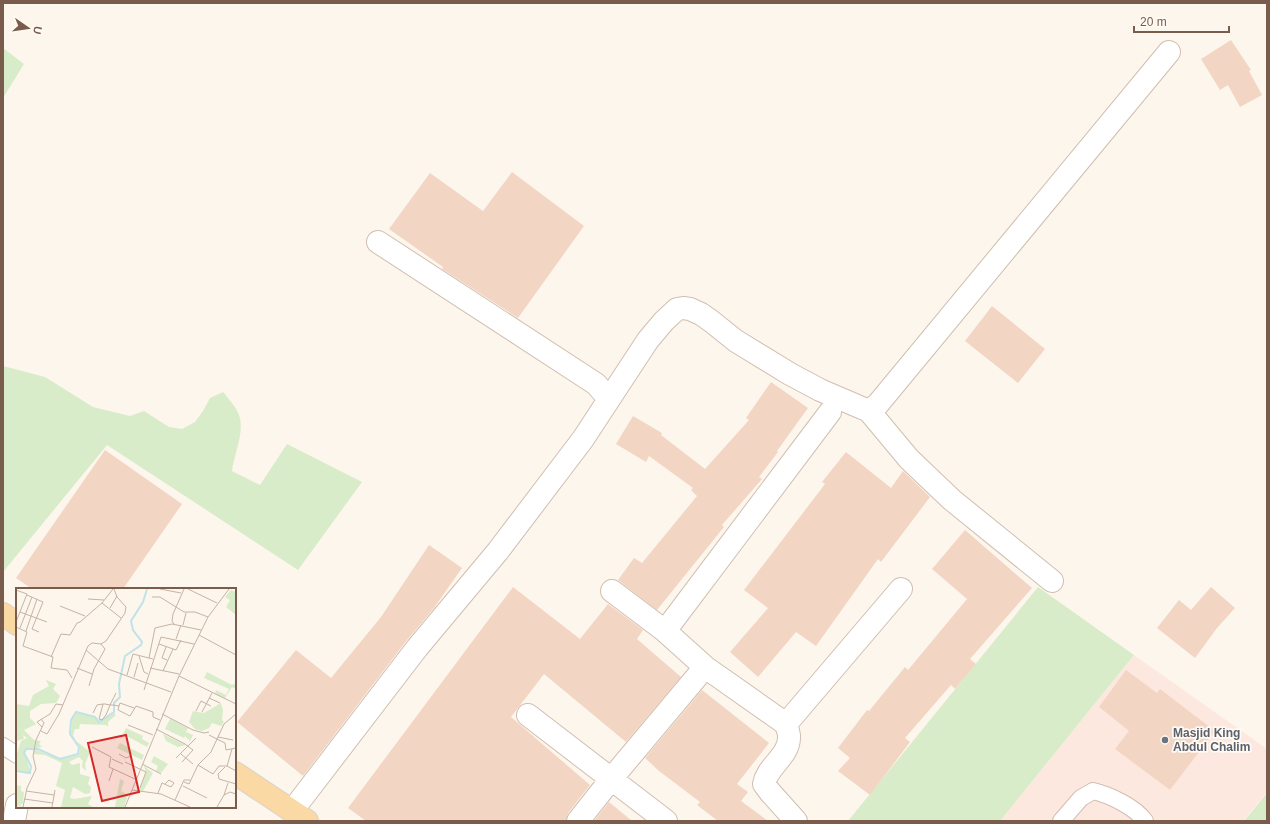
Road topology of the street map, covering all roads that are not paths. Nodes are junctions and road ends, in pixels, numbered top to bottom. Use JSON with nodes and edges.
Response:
{"nodes":[{"id":1,"x":1169,"y":52,"type":"dead end"},
{"id":2,"x":378,"y":242,"type":"dead end"},
{"id":3,"x":609,"y":398,"type":"junction"},
{"id":4,"x":869,"y":411,"type":"junction"},
{"id":5,"x":830,"y":412,"type":"dead end"},
{"id":6,"x":1052,"y":581,"type":"dead end"},
{"id":7,"x":901,"y":589,"type":"dead end"},
{"id":8,"x":612,"y":591,"type":"dead end"},
{"id":9,"x":3,"y":614,"type":"edge"},
{"id":10,"x":16,"y":623,"type":"edge"},
{"id":11,"x":665,"y":631,"type":"junction"},
{"id":12,"x":705,"y":667,"type":"junction"},
{"id":13,"x":528,"y":715,"type":"dead end"},
{"id":14,"x":786,"y":724,"type":"junction"},
{"id":15,"x":3,"y":746,"type":"edge"},
{"id":16,"x":16,"y":754,"type":"edge"},
{"id":17,"x":236,"y":774,"type":"edge"},
{"id":18,"x":612,"y":778,"type":"junction"},
{"id":19,"x":16,"y":808,"type":"edge"},
{"id":20,"x":299,"y":816,"type":"edge"},
{"id":21,"x":14,"y":821,"type":"edge"},
{"id":22,"x":578,"y":821,"type":"edge"},
{"id":23,"x":666,"y":821,"type":"edge"},
{"id":24,"x":796,"y":821,"type":"edge"},
{"id":25,"x":1061,"y":821,"type":"edge"},
{"id":26,"x":1145,"y":821,"type":"edge"}],
"edges":[{"from":1,"to":4,"type":"street"},
{"from":2,"to":3,"type":"street"},
{"from":3,"to":4,"type":"street"},
{"from":3,"to":20,"type":"street"},
{"from":4,"to":6,"type":"street"},
{"from":5,"to":11,"type":"street"},
{"from":7,"to":14,"type":"street"},
{"from":8,"to":11,"type":"street"},
{"from":9,"to":10,"type":"main road"},
{"from":11,"to":12,"type":"street"},
{"from":12,"to":14,"type":"street"},
{"from":12,"to":18,"type":"street"},
{"from":13,"to":18,"type":"street"},
{"from":14,"to":24,"type":"street"},
{"from":15,"to":16,"type":"lane"},
{"from":17,"to":20,"type":"main road"},
{"from":18,"to":22,"type":"street"},
{"from":18,"to":23,"type":"street"},
{"from":19,"to":21,"type":"street"},
{"from":25,"to":26,"type":"lane"}]}
